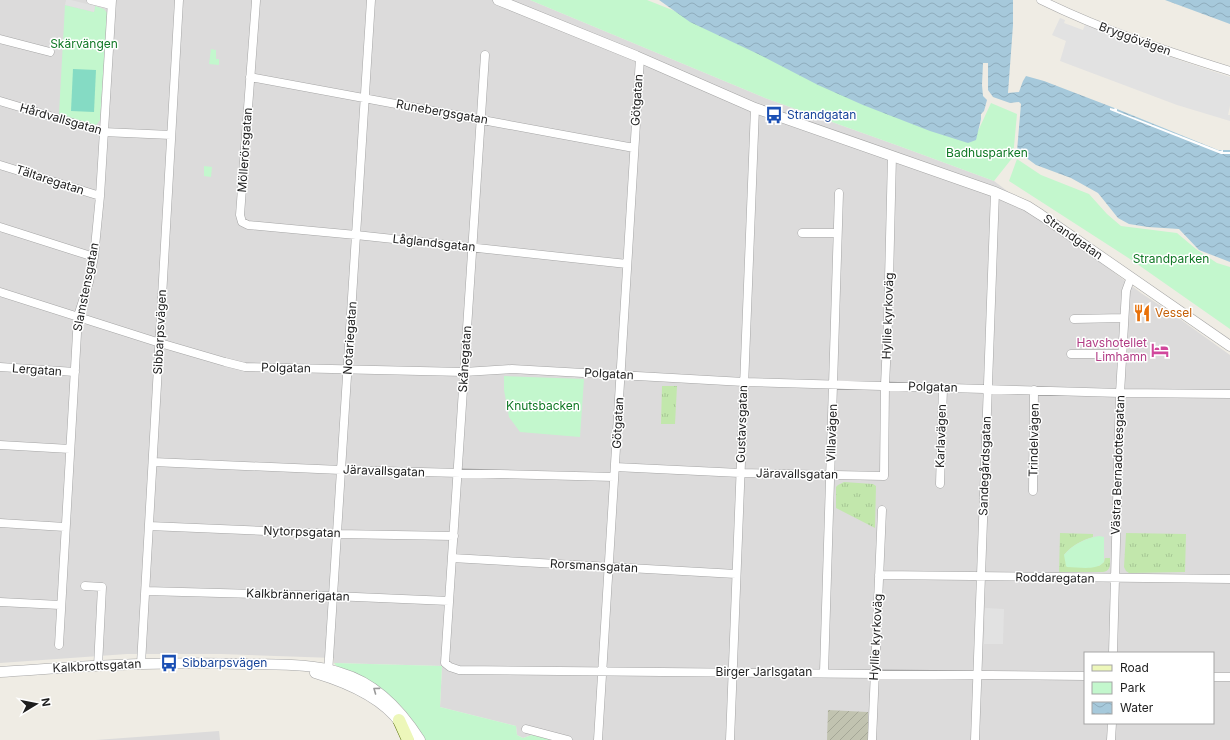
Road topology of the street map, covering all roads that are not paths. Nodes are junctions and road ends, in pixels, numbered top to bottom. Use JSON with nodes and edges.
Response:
{"nodes":[{"id":1,"x":91,"y":0,"type":"edge"},
{"id":2,"x":179,"y":0,"type":"edge"},
{"id":3,"x":371,"y":0,"type":"edge"},
{"id":4,"x":498,"y":0,"type":"edge"},
{"id":5,"x":1041,"y":0,"type":"edge"},
{"id":6,"x":256,"y":1,"type":"edge"},
{"id":7,"x":111,"y":3,"type":"edge"},
{"id":8,"x":0,"y":39,"type":"edge"},
{"id":9,"x":50,"y":52,"type":"dead end"},
{"id":10,"x":485,"y":55,"type":"dead end"},
{"id":11,"x":640,"y":58,"type":"junction"},
{"id":12,"x":1230,"y":71,"type":"edge"},
{"id":13,"x":250,"y":77,"type":"junction"},
{"id":14,"x":365,"y":99,"type":"junction"},
{"id":15,"x":0,"y":101,"type":"edge"},
{"id":16,"x":755,"y":108,"type":"junction"},
{"id":17,"x":481,"y":119,"type":"junction"},
{"id":18,"x":103,"y":132,"type":"junction"},
{"id":19,"x":171,"y":135,"type":"junction"},
{"id":20,"x":634,"y":148,"type":"junction"},
{"id":21,"x":892,"y":156,"type":"junction"},
{"id":22,"x":0,"y":164,"type":"edge"},
{"id":23,"x":995,"y":192,"type":"junction"},
{"id":24,"x":839,"y":193,"type":"dead end"},
{"id":25,"x":100,"y":196,"type":"junction"},
{"id":26,"x":242,"y":222,"type":"joint"},
{"id":27,"x":0,"y":227,"type":"edge"},
{"id":28,"x":802,"y":233,"type":"dead end"},
{"id":29,"x":838,"y":233,"type":"junction"},
{"id":30,"x":356,"y":235,"type":"junction"},
{"id":31,"x":472,"y":248,"type":"junction"},
{"id":32,"x":94,"y":257,"type":"junction"},
{"id":33,"x":627,"y":264,"type":"junction"},
{"id":34,"x":1131,"y":278,"type":"junction"},
{"id":35,"x":0,"y":292,"type":"edge"},
{"id":36,"x":78,"y":316,"type":"junction"},
{"id":37,"x":1124,"y":318,"type":"junction"},
{"id":38,"x":1074,"y":319,"type":"dead end"},
{"id":39,"x":160,"y":343,"type":"junction"},
{"id":40,"x":1230,"y":346,"type":"edge"},
{"id":41,"x":1071,"y":354,"type":"dead end"},
{"id":42,"x":1122,"y":354,"type":"junction"},
{"id":43,"x":0,"y":367,"type":"edge"},
{"id":44,"x":348,"y":370,"type":"junction"},
{"id":45,"x":75,"y":372,"type":"junction"},
{"id":46,"x":464,"y":372,"type":"junction"},
{"id":47,"x":621,"y":374,"type":"junction"},
{"id":48,"x":744,"y":382,"type":"junction"},
{"id":49,"x":833,"y":384,"type":"junction"},
{"id":50,"x":885,"y":386,"type":"junction"},
{"id":51,"x":943,"y":387,"type":"junction"},
{"id":52,"x":987,"y":389,"type":"junction"},
{"id":53,"x":1034,"y":390,"type":"junction"},
{"id":54,"x":1120,"y":393,"type":"junction"},
{"id":55,"x":1230,"y":394,"type":"edge"},
{"id":56,"x":0,"y":445,"type":"edge"},
{"id":57,"x":70,"y":449,"type":"junction"},
{"id":58,"x":153,"y":462,"type":"junction"},
{"id":59,"x":615,"y":467,"type":"junction"},
{"id":60,"x":341,"y":470,"type":"junction"},
{"id":61,"x":458,"y":473,"type":"junction"},
{"id":62,"x":740,"y":473,"type":"junction"},
{"id":63,"x":830,"y":476,"type":"junction"},
{"id":64,"x":884,"y":476,"type":"joint"},
{"id":65,"x":614,"y":477,"type":"junction"},
{"id":66,"x":940,"y":484,"type":"dead end"},
{"id":67,"x":1033,"y":491,"type":"dead end"},
{"id":68,"x":882,"y":510,"type":"dead end"},
{"id":69,"x":0,"y":523,"type":"edge"},
{"id":70,"x":149,"y":526,"type":"junction"},
{"id":71,"x":65,"y":527,"type":"junction"},
{"id":72,"x":337,"y":534,"type":"junction"},
{"id":73,"x":454,"y":536,"type":"junction"},
{"id":74,"x":452,"y":558,"type":"junction"},
{"id":75,"x":609,"y":567,"type":"junction"},
{"id":76,"x":736,"y":574,"type":"junction"},
{"id":77,"x":879,"y":575,"type":"junction"},
{"id":78,"x":981,"y":576,"type":"junction"},
{"id":79,"x":1115,"y":578,"type":"junction"},
{"id":80,"x":1230,"y":579,"type":"edge"},
{"id":81,"x":85,"y":586,"type":"dead end"},
{"id":82,"x":146,"y":591,"type":"junction"},
{"id":83,"x":333,"y":596,"type":"junction"},
{"id":84,"x":450,"y":601,"type":"junction"},
{"id":85,"x":0,"y":602,"type":"edge"},
{"id":86,"x":60,"y":605,"type":"junction"},
{"id":87,"x":59,"y":645,"type":"dead end"},
{"id":88,"x":1113,"y":652,"type":"edge"},
{"id":89,"x":446,"y":663,"type":"joint"},
{"id":90,"x":141,"y":664,"type":"junction"},
{"id":91,"x":98,"y":666,"type":"junction"},
{"id":92,"x":603,"y":671,"type":"junction"},
{"id":93,"x":0,"y":672,"type":"edge"},
{"id":94,"x":732,"y":672,"type":"junction"},
{"id":95,"x":824,"y":672,"type":"junction"},
{"id":96,"x":328,"y":673,"type":"junction"},
{"id":97,"x":874,"y":674,"type":"junction"},
{"id":98,"x":977,"y":674,"type":"junction"},
{"id":99,"x":1084,"y":676,"type":"edge"},
{"id":100,"x":1214,"y":677,"type":"edge"},
{"id":101,"x":1230,"y":678,"type":"edge"},
{"id":102,"x":399,"y":720,"type":"junction"},
{"id":103,"x":1112,"y":724,"type":"edge"},
{"id":104,"x":526,"y":729,"type":"dead end"},
{"id":105,"x":408,"y":740,"type":"edge"},
{"id":106,"x":413,"y":740,"type":"edge"},
{"id":107,"x":420,"y":740,"type":"edge"},
{"id":108,"x":568,"y":740,"type":"edge"},
{"id":109,"x":598,"y":740,"type":"edge"},
{"id":110,"x":730,"y":740,"type":"edge"},
{"id":111,"x":872,"y":740,"type":"edge"},
{"id":112,"x":975,"y":740,"type":"edge"},
{"id":113,"x":1111,"y":740,"type":"edge"}],
"edges":[{"from":1,"to":7,"type":"street"},
{"from":2,"to":19,"type":"street","name":"Sibbarpsvägen"},
{"from":3,"to":14,"type":"street","name":"Notariegatan"},
{"from":4,"to":11,"type":"street","name":"Strandgatan"},
{"from":5,"to":12,"type":"street","name":"Bryggövägen"},
{"from":6,"to":13,"type":"street","name":"Möllerörsgatan"},
{"from":7,"to":18,"type":"street","name":"Slamstensgatan"},
{"from":8,"to":9,"type":"street"},
{"from":10,"to":17,"type":"street","name":"Skånegatan"},
{"from":11,"to":16,"type":"street","name":"Strandgatan"},
{"from":11,"to":20,"type":"street","name":"Götgatan"},
{"from":13,"to":14,"type":"street","name":"Runebergsgatan"},
{"from":13,"to":26,"type":"street","name":"Möllerörsgatan"},
{"from":14,"to":17,"type":"street","name":"Runebergsgatan"},
{"from":14,"to":30,"type":"street","name":"Notariegatan"},
{"from":15,"to":18,"type":"street","name":"Hårdvallsgatan"},
{"from":16,"to":21,"type":"street","name":"Strandgatan"},
{"from":16,"to":48,"type":"street","name":"Gustavsgatan"},
{"from":17,"to":20,"type":"street","name":"Runebergsgatan"},
{"from":17,"to":31,"type":"street","name":"Skånegatan"},
{"from":18,"to":19,"type":"street","name":"Hårdvallsgatan"},
{"from":18,"to":25,"type":"street","name":"Slamstensgatan"},
{"from":19,"to":39,"type":"street","name":"Sibbarpsvägen"},
{"from":20,"to":33,"type":"street","name":"Götgatan"},
{"from":21,"to":23,"type":"street","name":"Strandgatan"},
{"from":21,"to":50,"type":"street","name":"Hyllie kyrkoväg"},
{"from":22,"to":25,"type":"street","name":"Tältaregatan"},
{"from":23,"to":34,"type":"street","name":"Strandgatan"},
{"from":23,"to":52,"type":"street","name":"Sandegårdsgatan"},
{"from":24,"to":29,"type":"street","name":"Villavägen"},
{"from":25,"to":32,"type":"street","name":"Slamstensgatan"},
{"from":26,"to":30,"type":"street","name":"Låglandsgatan"},
{"from":27,"to":32,"type":"street"},
{"from":28,"to":29,"type":"street"},
{"from":29,"to":49,"type":"street","name":"Villavägen"},
{"from":30,"to":31,"type":"street","name":"Låglandsgatan"},
{"from":30,"to":44,"type":"street","name":"Notariegatan"},
{"from":31,"to":33,"type":"street","name":"Låglandsgatan"},
{"from":31,"to":46,"type":"street","name":"Skånegatan"},
{"from":32,"to":36,"type":"street","name":"Slamstensgatan"},
{"from":33,"to":47,"type":"street","name":"Götgatan"},
{"from":34,"to":37,"type":"street","name":"Västra Bernadottesgatan"},
{"from":34,"to":40,"type":"street","name":"Strandgatan"},
{"from":35,"to":36,"type":"street","name":"Polgatan"},
{"from":36,"to":39,"type":"street","name":"Polgatan"},
{"from":36,"to":45,"type":"street","name":"Slamstensgatan"},
{"from":37,"to":38,"type":"street"},
{"from":37,"to":42,"type":"street","name":"Västra Bernadottesgatan"},
{"from":39,"to":44,"type":"street","name":"Polgatan"},
{"from":39,"to":58,"type":"street","name":"Sibbarpsvägen"},
{"from":41,"to":42,"type":"street"},
{"from":42,"to":54,"type":"street","name":"Västra Bernadottesgatan"},
{"from":43,"to":45,"type":"street","name":"Lergatan"},
{"from":44,"to":46,"type":"street","name":"Polgatan"},
{"from":44,"to":60,"type":"street","name":"Notariegatan"},
{"from":45,"to":57,"type":"street","name":"Slamstensgatan"},
{"from":46,"to":47,"type":"street","name":"Polgatan"},
{"from":46,"to":61,"type":"street","name":"Skånegatan"},
{"from":47,"to":48,"type":"street","name":"Polgatan"},
{"from":47,"to":59,"type":"street","name":"Götgatan"},
{"from":48,"to":49,"type":"street","name":"Polgatan"},
{"from":48,"to":62,"type":"street","name":"Gustavsgatan"},
{"from":49,"to":50,"type":"street","name":"Polgatan"},
{"from":49,"to":63,"type":"street","name":"Villavägen"},
{"from":50,"to":51,"type":"street","name":"Polgatan"},
{"from":50,"to":64,"type":"street","name":"Hyllie kyrkoväg"},
{"from":51,"to":52,"type":"street","name":"Polgatan"},
{"from":51,"to":66,"type":"street","name":"Karlavägen"},
{"from":52,"to":53,"type":"street","name":"Polgatan"},
{"from":52,"to":78,"type":"street","name":"Sandegårdsgatan"},
{"from":53,"to":54,"type":"street","name":"Polgatan"},
{"from":53,"to":67,"type":"street","name":"Trindelvägen"},
{"from":54,"to":55,"type":"street","name":"Polgatan"},
{"from":54,"to":79,"type":"street","name":"Västra Bernadottesgatan"},
{"from":56,"to":57,"type":"street"},
{"from":57,"to":71,"type":"street","name":"Slamstensgatan"},
{"from":58,"to":60,"type":"street","name":"Järavallsgatan"},
{"from":58,"to":70,"type":"street","name":"Sibbarpsvägen"},
{"from":59,"to":62,"type":"street","name":"Järavallsgatan"},
{"from":59,"to":65,"type":"street","name":"Götgatan"},
{"from":60,"to":61,"type":"street","name":"Järavallsgatan"},
{"from":60,"to":72,"type":"street","name":"Notariegatan"},
{"from":61,"to":65,"type":"street","name":"Järavallsgatan"},
{"from":61,"to":73,"type":"street","name":"Skånegatan"},
{"from":62,"to":63,"type":"street","name":"Järavallsgatan"},
{"from":62,"to":76,"type":"street","name":"Gustavsgatan"},
{"from":63,"to":64,"type":"street","name":"Järavallsgatan"},
{"from":63,"to":95,"type":"street","name":"Villavägen"},
{"from":65,"to":75,"type":"street","name":"Götgatan"},
{"from":68,"to":77,"type":"street","name":"Hyllie kyrkoväg"},
{"from":69,"to":71,"type":"street"},
{"from":70,"to":72,"type":"street","name":"Nytorpsgatan"},
{"from":70,"to":82,"type":"street","name":"Sibbarpsvägen"},
{"from":71,"to":86,"type":"street","name":"Slamstensgatan"},
{"from":72,"to":73,"type":"street","name":"Nytorpsgatan"},
{"from":72,"to":83,"type":"street","name":"Notariegatan"},
{"from":73,"to":74,"type":"street","name":"Skånegatan"},
{"from":74,"to":75,"type":"street","name":"Rorsmansgatan"},
{"from":74,"to":84,"type":"street","name":"Skånegatan"},
{"from":75,"to":76,"type":"street","name":"Rorsmansgatan"},
{"from":75,"to":92,"type":"street","name":"Götgatan"},
{"from":76,"to":94,"type":"street","name":"Gustavsgatan"},
{"from":77,"to":78,"type":"street","name":"Roddaregatan"},
{"from":77,"to":97,"type":"street","name":"Hyllie kyrkoväg"},
{"from":78,"to":79,"type":"street","name":"Roddaregatan"},
{"from":78,"to":98,"type":"street","name":"Sandegårdsgatan"},
{"from":79,"to":80,"type":"street","name":"Roddaregatan"},
{"from":79,"to":88,"type":"street","name":"Västra Bernadottesgatan"},
{"from":81,"to":91,"type":"street"},
{"from":82,"to":83,"type":"street","name":"Kalkbrännerigatan"},
{"from":82,"to":90,"type":"street","name":"Sibbarpsvägen"},
{"from":83,"to":84,"type":"street","name":"Kalkbrännerigatan"},
{"from":83,"to":96,"type":"street","name":"Notariegatan"},
{"from":84,"to":89,"type":"street","name":"Skånegatan"},
{"from":85,"to":86,"type":"street"},
{"from":86,"to":87,"type":"street","name":"Slamstensgatan"},
{"from":89,"to":92,"type":"street","name":"Birger Jarlsgatan"},
{"from":90,"to":91,"type":"street","name":"Kalkbrottsgatan"},
{"from":90,"to":96,"type":"street","name":"Kalkbrottsgatan"},
{"from":91,"to":93,"type":"street","name":"Kalkbrottsgatan"},
{"from":92,"to":94,"type":"street","name":"Birger Jarlsgatan"},
{"from":92,"to":109,"type":"street","name":"Götgatan"},
{"from":94,"to":95,"type":"street","name":"Birger Jarlsgatan"},
{"from":94,"to":110,"type":"street","name":"Gustavsgatan"},
{"from":95,"to":97,"type":"street","name":"Birger Jarlsgatan"},
{"from":96,"to":102,"type":"street","name":"Kalkbrottsgatan"},
{"from":107,"to":96,"type":"street","name":"Kalkbrottsgatan","one_way":true},
{"from":97,"to":98,"type":"street","name":"Birger Jarlsgatan"},
{"from":97,"to":111,"type":"street","name":"Hyllie kyrkoväg"},
{"from":98,"to":99,"type":"street","name":"Birger Jarlsgatan"},
{"from":98,"to":112,"type":"street","name":"Sandegårdsgatan"},
{"from":100,"to":101,"type":"street"},
{"from":102,"to":105,"type":"main road"},
{"from":102,"to":106,"type":"street","name":"Kalkbrottsgatan"},
{"from":103,"to":113,"type":"street"},
{"from":104,"to":108,"type":"street"}]}
